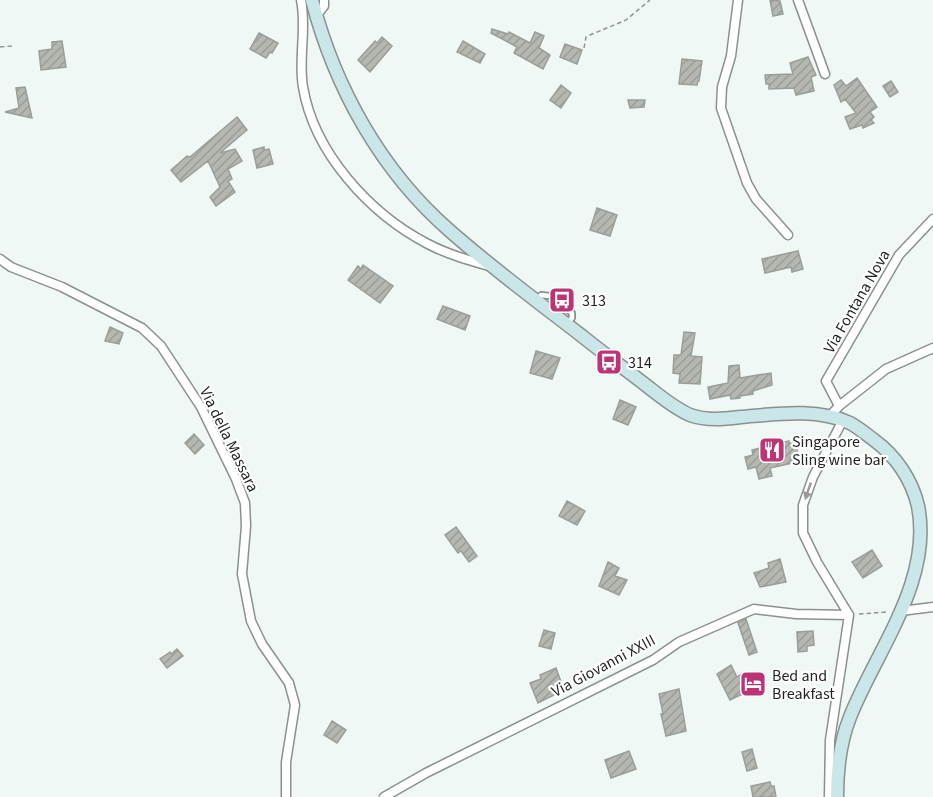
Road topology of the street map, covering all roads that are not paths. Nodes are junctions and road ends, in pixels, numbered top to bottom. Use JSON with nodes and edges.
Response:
{"nodes":[{"id":1,"x":302,"y":0,"type":"edge"},
{"id":2,"x":312,"y":0,"type":"edge"},
{"id":3,"x":324,"y":0,"type":"edge"},
{"id":4,"x":738,"y":0,"type":"edge"},
{"id":5,"x":798,"y":0,"type":"edge"},
{"id":6,"x":316,"y":16,"type":"junction"},
{"id":7,"x":825,"y":74,"type":"dead end"},
{"id":8,"x":933,"y":219,"type":"edge"},
{"id":9,"x":788,"y":236,"type":"dead end"},
{"id":10,"x":0,"y":259,"type":"edge"},
{"id":11,"x":496,"y":269,"type":"junction"},
{"id":12,"x":933,"y":348,"type":"edge"},
{"id":13,"x":839,"y":406,"type":"junction"},
{"id":14,"x":830,"y":416,"type":"junction"},
{"id":15,"x":843,"y":420,"type":"junction"},
{"id":16,"x":933,"y":607,"type":"edge"},
{"id":17,"x":900,"y":611,"type":"junction"},
{"id":18,"x":849,"y":615,"type":"junction"},
{"id":19,"x":286,"y":797,"type":"edge"},
{"id":20,"x":384,"y":797,"type":"edge"},
{"id":21,"x":829,"y":797,"type":"edge"},
{"id":22,"x":837,"y":797,"type":"edge"}],
"edges":[{"from":1,"to":11,"type":"street"},
{"from":2,"to":6,"type":"main road"},
{"from":3,"to":6,"type":"street"},
{"from":4,"to":9,"type":"street"},
{"from":5,"to":7,"type":"street"},
{"from":6,"to":11,"type":"main road"},
{"from":8,"to":13,"type":"street","name":"Via Fontana Nova"},
{"from":10,"to":19,"type":"street","name":"Via della Massara"},
{"from":11,"to":14,"type":"main road"},
{"from":12,"to":13,"type":"street"},
{"from":13,"to":14,"type":"street"},
{"from":14,"to":15,"type":"main road"},
{"from":15,"to":17,"type":"main road"},
{"from":15,"to":18,"type":"street","one_way":true},
{"from":16,"to":17,"type":"street"},
{"from":17,"to":22,"type":"main road"},
{"from":18,"to":20,"type":"street","name":"Via Giovanni XXIII"},
{"from":18,"to":21,"type":"street"}]}
